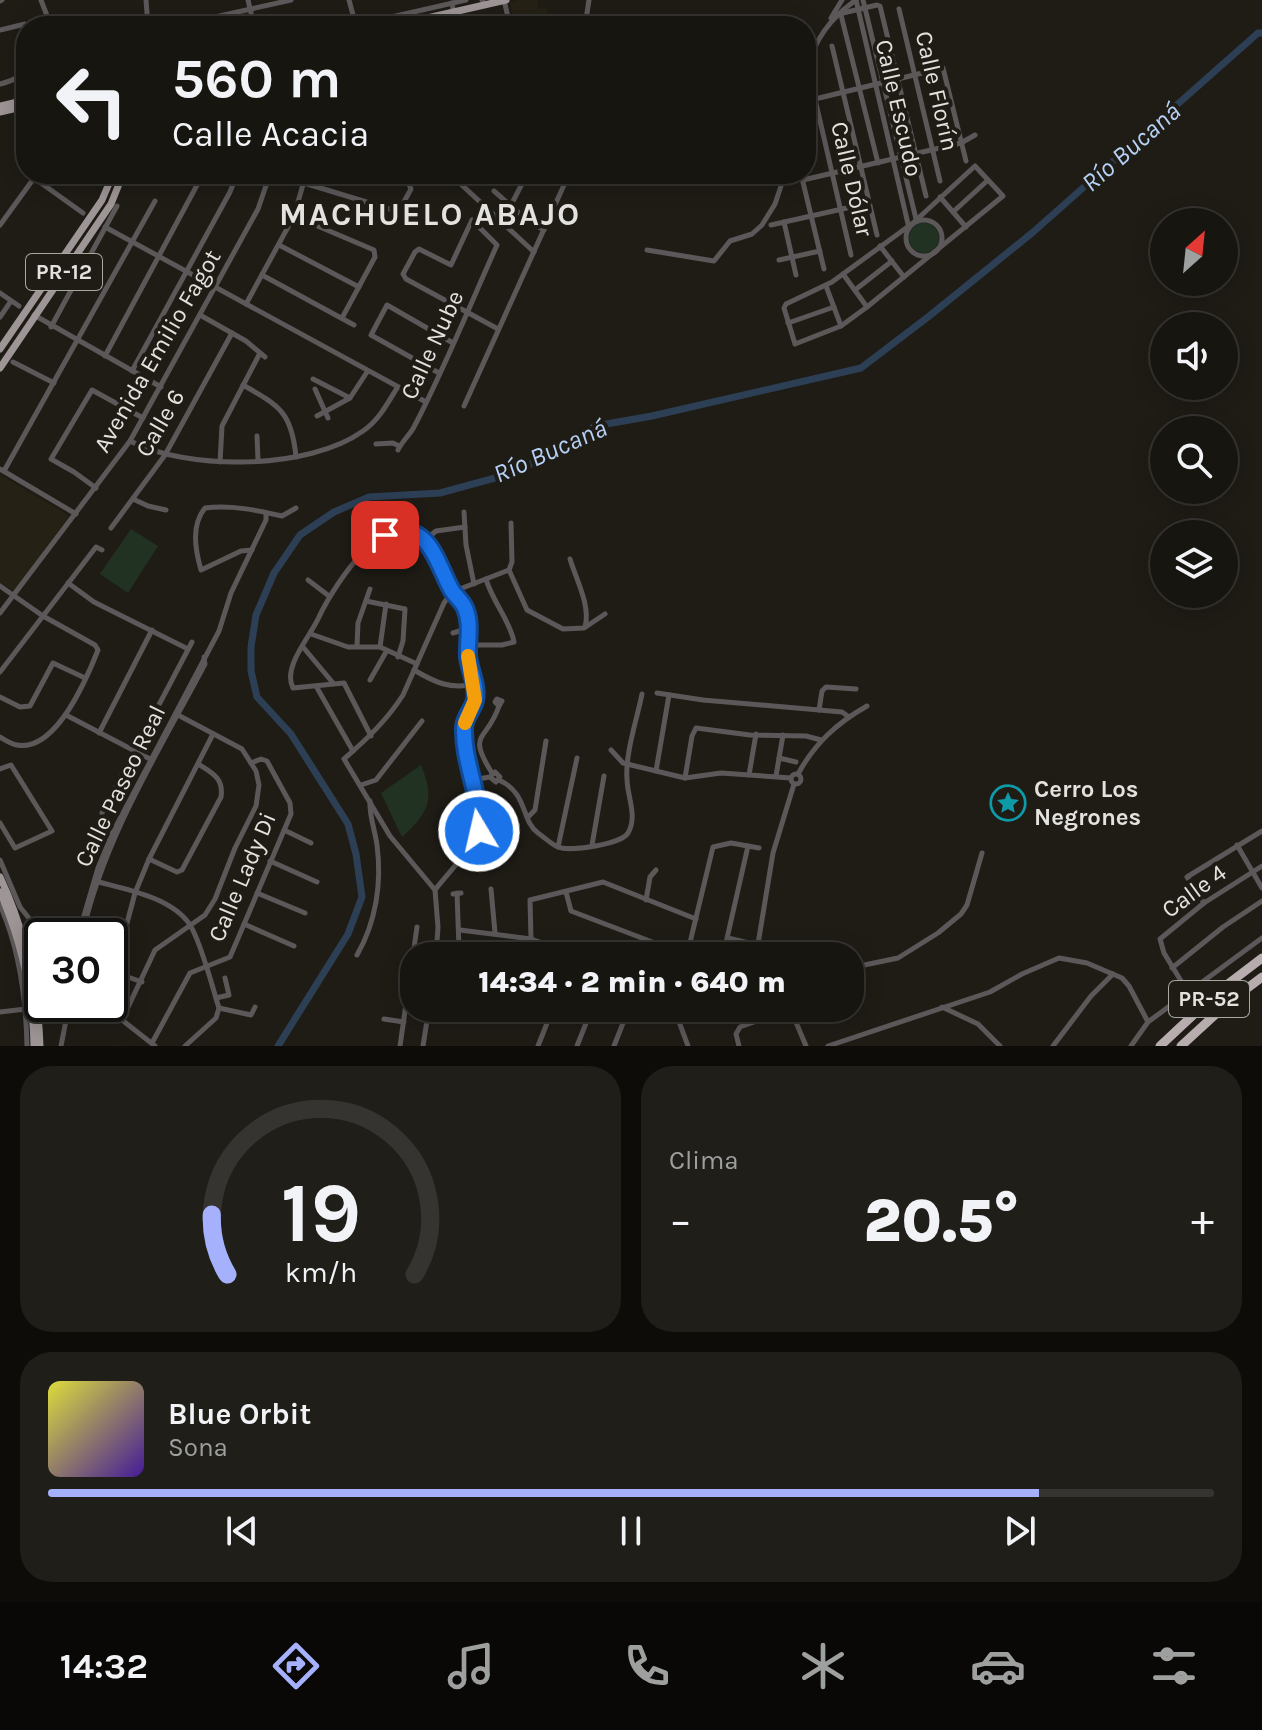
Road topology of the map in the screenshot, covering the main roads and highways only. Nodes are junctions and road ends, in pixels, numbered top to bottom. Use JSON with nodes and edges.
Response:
{"nodes":[{"id":1,"x":483,"y":0,"type":"edge"},
{"id":2,"x":505,"y":0,"type":"edge"},
{"id":3,"x":454,"y":6,"type":"edge"},
{"id":4,"x":413,"y":16,"type":"edge"},
{"id":5,"x":423,"y":16,"type":"edge"},
{"id":6,"x":109,"y":184,"type":"edge"},
{"id":7,"x":119,"y":184,"type":"edge"},
{"id":8,"x":0,"y":349,"type":"edge"},
{"id":9,"x":8,"y":354,"type":"junction"},
{"id":10,"x":0,"y":367,"type":"edge"},
{"id":11,"x":0,"y":877,"type":"edge"},
{"id":12,"x":0,"y":892,"type":"edge"},
{"id":13,"x":24,"y":937,"type":"edge"},
{"id":14,"x":1262,"y":958,"type":"edge"},
{"id":15,"x":24,"y":964,"type":"edge"},
{"id":16,"x":1262,"y":977,"type":"edge"},
{"id":17,"x":35,"y":1022,"type":"edge"},
{"id":18,"x":37,"y":1046,"type":"edge"},
{"id":19,"x":1160,"y":1046,"type":"edge"},
{"id":20,"x":1181,"y":1046,"type":"edge"}],
"edges":[{"from":1,"to":3,"type":"main road"},
{"from":2,"to":3,"type":"main road"},
{"from":3,"to":4,"type":"main road"},
{"from":3,"to":5,"type":"main road"},
{"from":6,"to":8,"type":"main road","number":"PR-12"},
{"from":7,"to":9,"type":"main road","number":"PR-12"},
{"from":9,"to":10,"type":"main road","number":"PR-12"},
{"from":9,"to":10,"type":"main road"},
{"from":11,"to":13,"type":"main road"},
{"from":12,"to":15,"type":"main road"},
{"from":14,"to":19,"type":"highway","number":"PR-52"},
{"from":16,"to":20,"type":"highway","number":"PR-52"},
{"from":17,"to":18,"type":"main road"}]}
